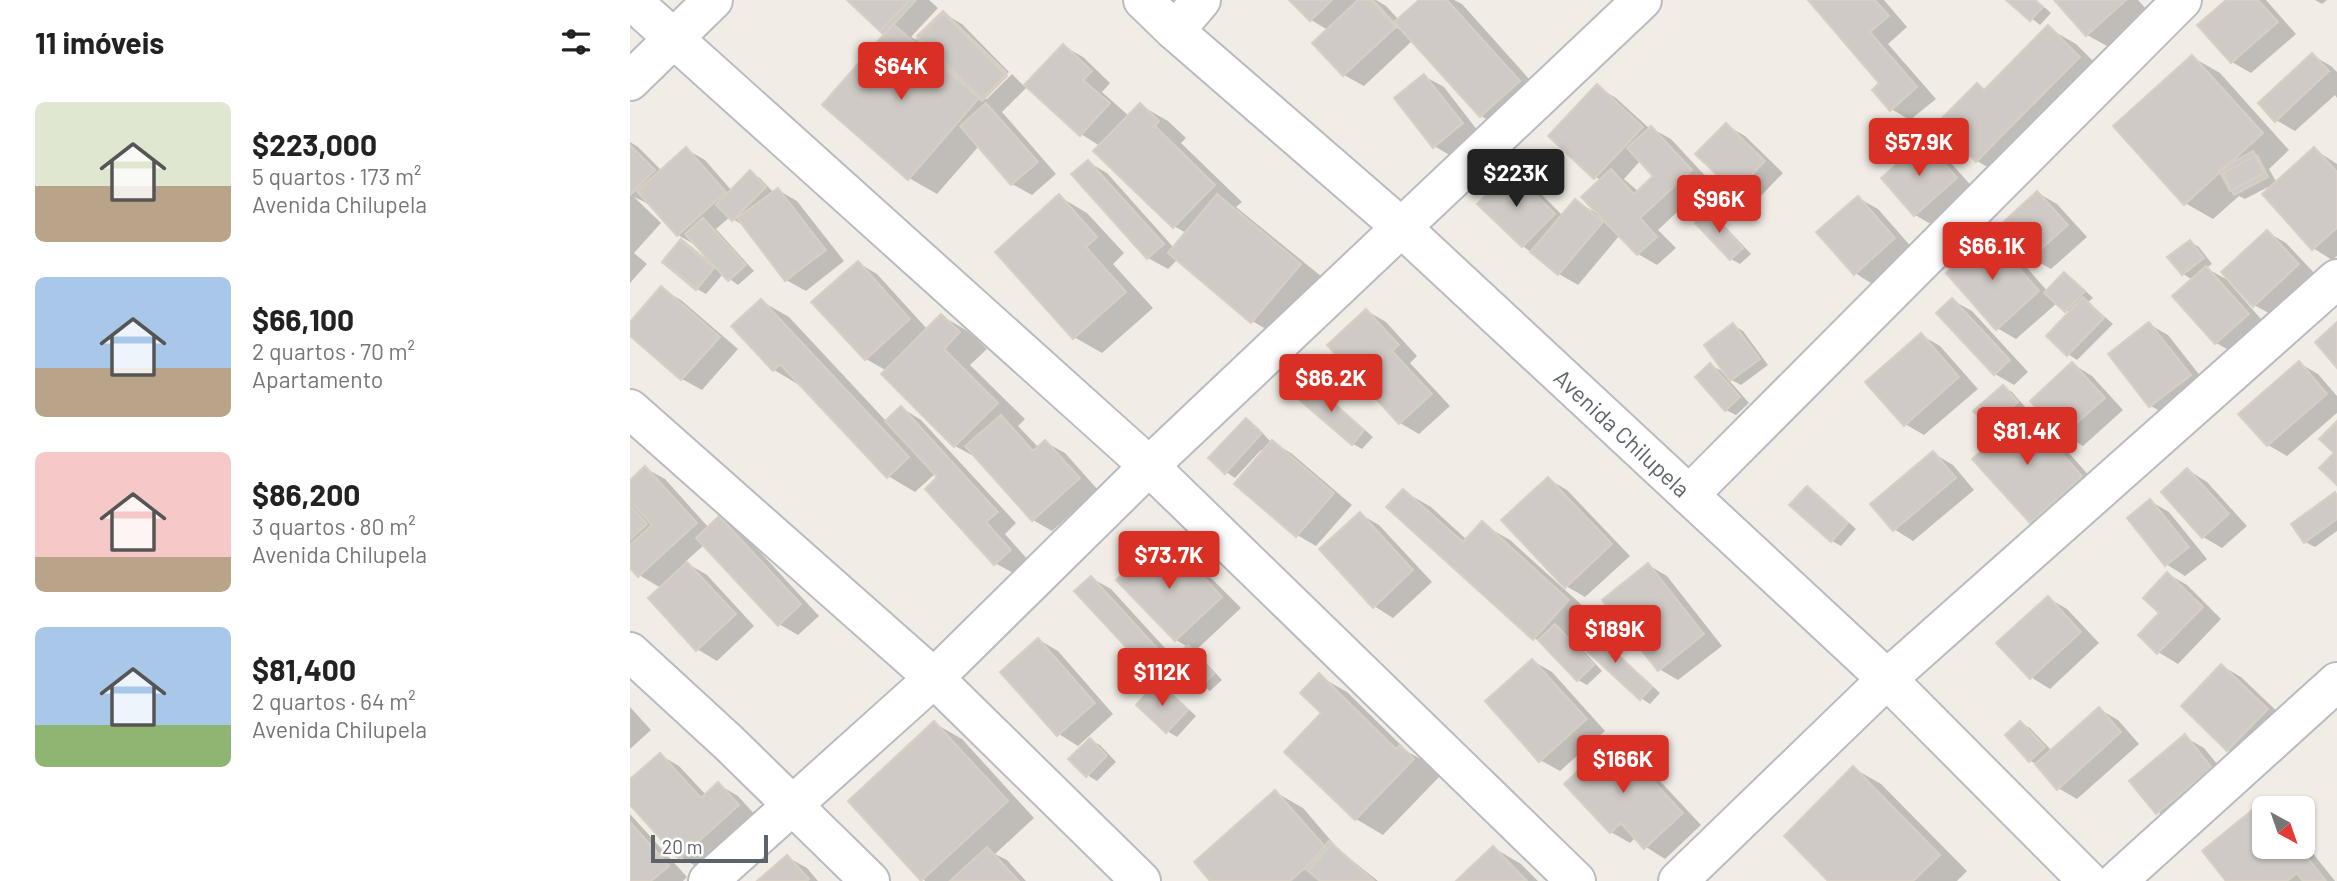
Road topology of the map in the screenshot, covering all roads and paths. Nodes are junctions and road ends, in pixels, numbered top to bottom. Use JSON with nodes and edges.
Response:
{"nodes":[{"id":1,"x":631,"y":0,"type":"edge"},
{"id":2,"x":713,"y":0,"type":"edge"},
{"id":3,"x":1143,"y":0,"type":"edge"},
{"id":4,"x":1201,"y":0,"type":"edge"},
{"id":5,"x":1642,"y":0,"type":"edge"},
{"id":6,"x":2182,"y":0,"type":"edge"},
{"id":7,"x":1175,"y":31,"type":"junction"},
{"id":8,"x":673,"y":39,"type":"junction"},
{"id":9,"x":630,"y":80,"type":"edge"},
{"id":10,"x":1401,"y":227,"type":"junction"},
{"id":11,"x":2337,"y":279,"type":"edge"},
{"id":12,"x":630,"y":409,"type":"edge"},
{"id":13,"x":1149,"y":466,"type":"junction"},
{"id":14,"x":1689,"y":495,"type":"junction"},
{"id":15,"x":630,"y":652,"type":"edge"},
{"id":16,"x":933,"y":678,"type":"junction"},
{"id":17,"x":1887,"y":679,"type":"junction"},
{"id":18,"x":2337,"y":682,"type":"edge"},
{"id":19,"x":792,"y":804,"type":"junction"},
{"id":20,"x":708,"y":881,"type":"edge"},
{"id":21,"x":870,"y":881,"type":"edge"},
{"id":22,"x":1141,"y":881,"type":"edge"},
{"id":23,"x":1576,"y":881,"type":"edge"},
{"id":24,"x":1678,"y":881,"type":"edge"},
{"id":25,"x":2088,"y":881,"type":"edge"},
{"id":26,"x":2117,"y":881,"type":"edge"}],
"edges":[{"from":1,"to":8,"type":"street"},
{"from":2,"to":8,"type":"street"},
{"from":3,"to":7,"type":"street","name":"Avenida Chilupela"},
{"from":4,"to":7,"type":"street"},
{"from":5,"to":10,"type":"street"},
{"from":6,"to":14,"type":"street"},
{"from":7,"to":10,"type":"street","name":"Avenida Chilupela"},
{"from":8,"to":9,"type":"street"},
{"from":8,"to":13,"type":"street"},
{"from":10,"to":13,"type":"street"},
{"from":10,"to":14,"type":"street","name":"Avenida Chilupela"},
{"from":11,"to":17,"type":"street"},
{"from":12,"to":16,"type":"street"},
{"from":13,"to":16,"type":"street"},
{"from":13,"to":23,"type":"street"},
{"from":14,"to":17,"type":"street","name":"Avenida Chilupela"},
{"from":15,"to":19,"type":"street"},
{"from":16,"to":19,"type":"street"},
{"from":16,"to":22,"type":"street"},
{"from":17,"to":24,"type":"street"},
{"from":17,"to":25,"type":"street","name":"Avenida Chilupela"},
{"from":18,"to":26,"type":"street"},
{"from":19,"to":20,"type":"street"},
{"from":19,"to":21,"type":"street"}]}
